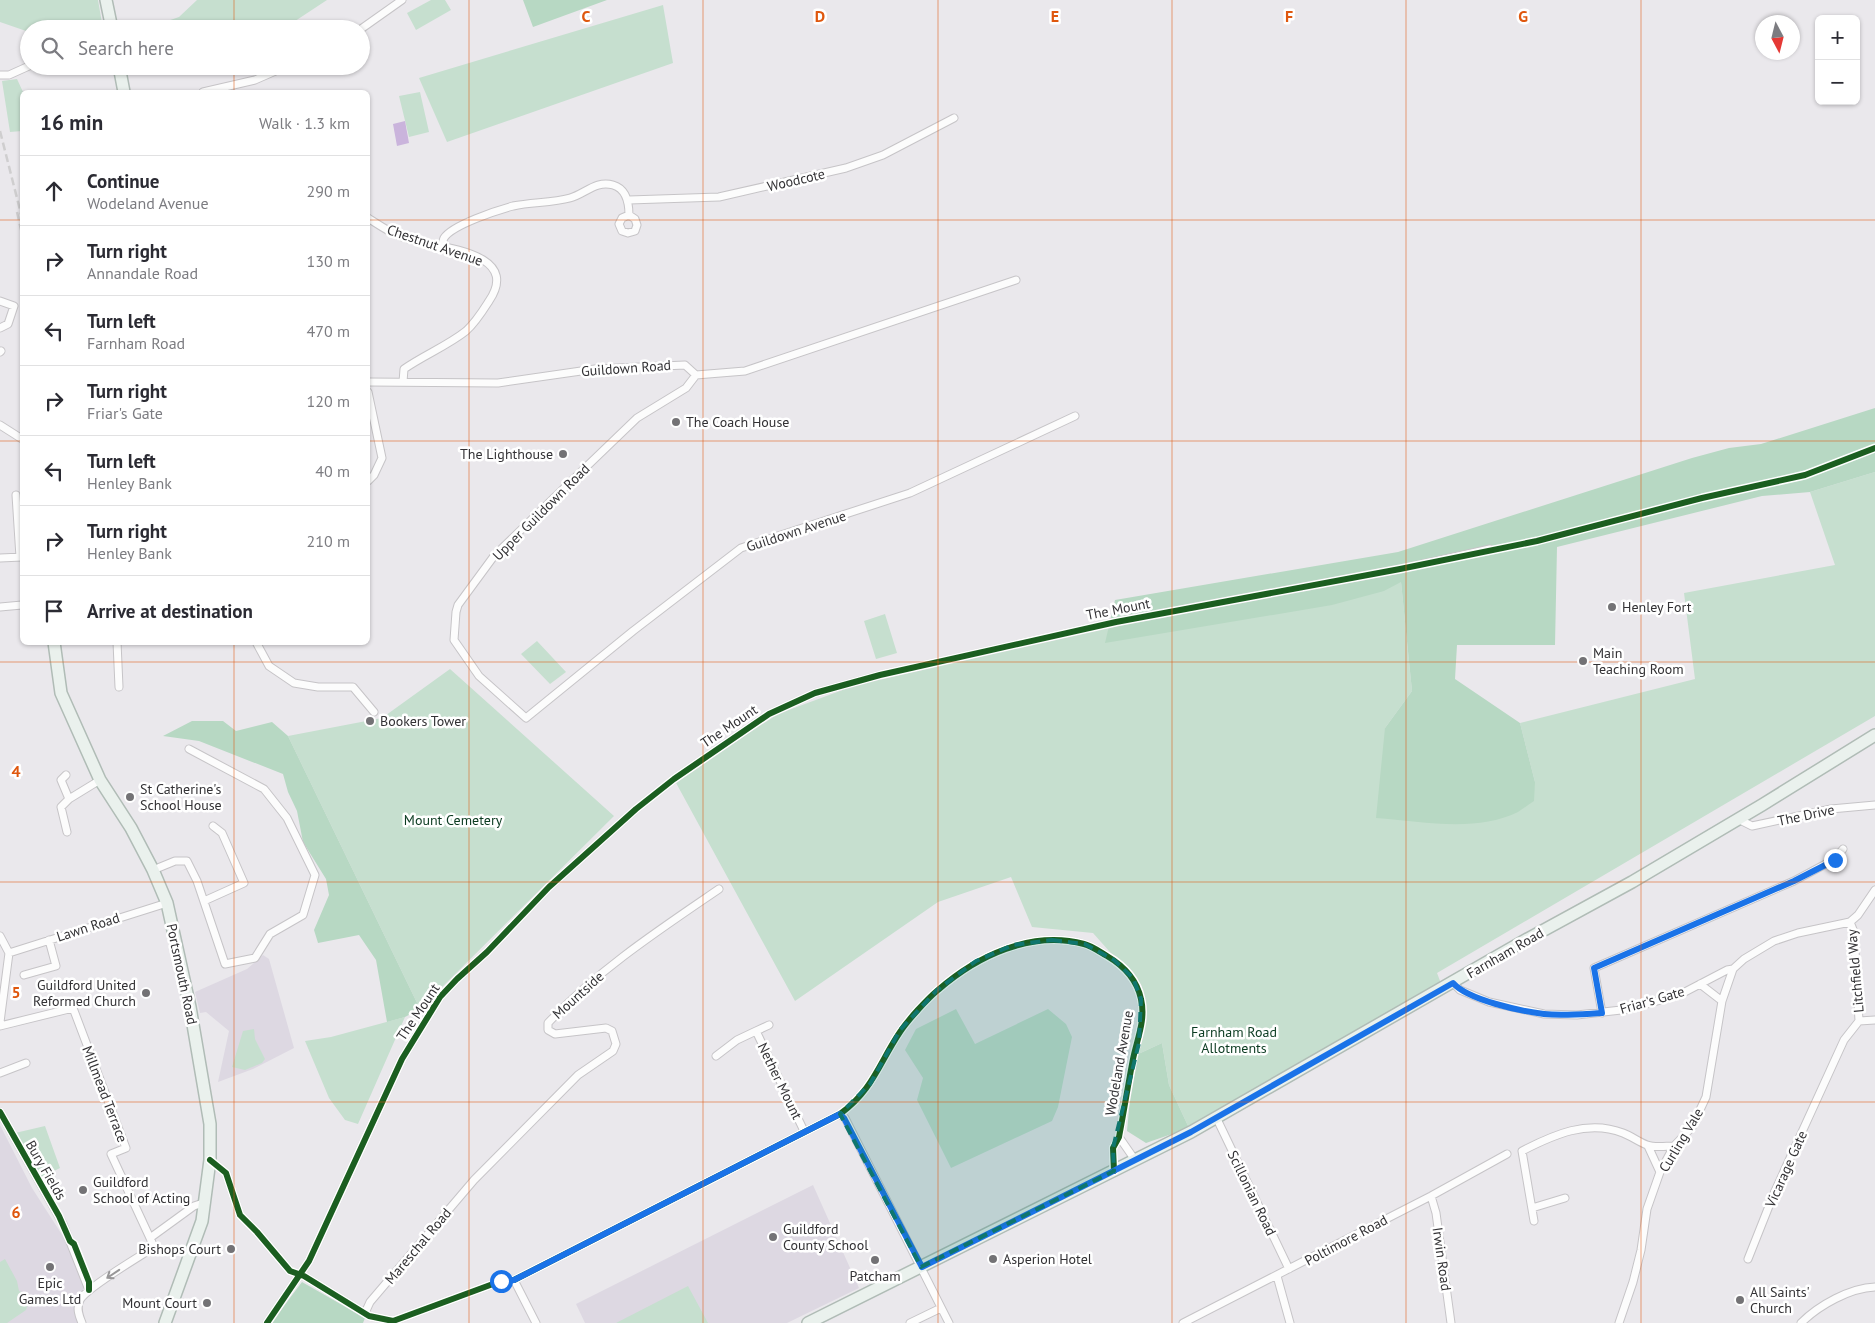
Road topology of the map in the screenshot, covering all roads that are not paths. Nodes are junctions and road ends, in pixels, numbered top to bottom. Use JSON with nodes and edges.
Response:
{"nodes":[{"id":1,"x":106,"y":0,"type":"edge"},
{"id":2,"x":402,"y":0,"type":"edge"},
{"id":3,"x":110,"y":20,"type":"edge"},
{"id":4,"x":370,"y":23,"type":"edge"},
{"id":5,"x":20,"y":70,"type":"edge"},
{"id":6,"x":0,"y":75,"type":"edge"},
{"id":7,"x":121,"y":75,"type":"edge"},
{"id":8,"x":266,"y":75,"type":"edge"},
{"id":9,"x":124,"y":90,"type":"edge"},
{"id":10,"x":212,"y":90,"type":"edge"},
{"id":11,"x":954,"y":118,"type":"dead end"},
{"id":12,"x":629,"y":200,"type":"junction"},
{"id":13,"x":629,"y":215,"type":"dead end"},
{"id":14,"x":370,"y":219,"type":"edge"},
{"id":15,"x":442,"y":245,"type":"junction"},
{"id":16,"x":1016,"y":280,"type":"dead end"},
{"id":17,"x":0,"y":300,"type":"edge"},
{"id":18,"x":14,"y":306,"type":"junction"},
{"id":19,"x":20,"y":308,"type":"edge"},
{"id":20,"x":0,"y":328,"type":"edge"},
{"id":21,"x":696,"y":375,"type":"junction"},
{"id":22,"x":370,"y":382,"type":"edge"},
{"id":23,"x":403,"y":382,"type":"junction"},
{"id":24,"x":370,"y":401,"type":"edge"},
{"id":25,"x":1075,"y":416,"type":"dead end"},
{"id":26,"x":0,"y":425,"type":"edge"},
{"id":27,"x":20,"y":438,"type":"edge"},
{"id":28,"x":370,"y":479,"type":"edge"},
{"id":29,"x":16,"y":495,"type":"dead end"},
{"id":30,"x":20,"y":545,"type":"edge"},
{"id":31,"x":1490,"y":549,"type":"dead end"},
{"id":32,"x":20,"y":557,"type":"edge"},
{"id":33,"x":0,"y":558,"type":"edge"},
{"id":34,"x":20,"y":605,"type":"edge"},
{"id":35,"x":0,"y":607,"type":"edge"},
{"id":36,"x":54,"y":645,"type":"edge"},
{"id":37,"x":117,"y":645,"type":"edge"},
{"id":38,"x":258,"y":645,"type":"edge"},
{"id":39,"x":119,"y":687,"type":"dead end"},
{"id":40,"x":374,"y":712,"type":"dead end"},
{"id":41,"x":526,"y":718,"type":"joint"},
{"id":42,"x":1875,"y":735,"type":"edge"},
{"id":43,"x":189,"y":749,"type":"dead end"},
{"id":44,"x":66,"y":775,"type":"dead end"},
{"id":45,"x":100,"y":780,"type":"junction"},
{"id":46,"x":69,"y":799,"type":"junction"},
{"id":47,"x":1875,"y":805,"type":"edge"},
{"id":48,"x":1738,"y":820,"type":"junction"},
{"id":49,"x":213,"y":826,"type":"dead end"},
{"id":50,"x":67,"y":832,"type":"dead end"},
{"id":51,"x":1843,"y":849,"type":"dead end"},
{"id":52,"x":153,"y":870,"type":"junction"},
{"id":53,"x":719,"y":889,"type":"dead end"},
{"id":54,"x":1875,"y":890,"type":"edge"},
{"id":55,"x":204,"y":901,"type":"junction"},
{"id":56,"x":167,"y":903,"type":"junction"},
{"id":57,"x":1850,"y":922,"type":"junction"},
{"id":58,"x":0,"y":936,"type":"edge"},
{"id":59,"x":49,"y":940,"type":"junction"},
{"id":60,"x":9,"y":952,"type":"junction"},
{"id":61,"x":1733,"y":969,"type":"junction"},
{"id":62,"x":24,"y":974,"type":"dead end"},
{"id":63,"x":1453,"y":983,"type":"junction"},
{"id":64,"x":1700,"y":984,"type":"junction"},
{"id":65,"x":1722,"y":1001,"type":"junction"},
{"id":66,"x":1602,"y":1013,"type":"junction"},
{"id":67,"x":1875,"y":1020,"type":"edge"},
{"id":68,"x":1859,"y":1021,"type":"junction"},
{"id":69,"x":0,"y":1022,"type":"edge"},
{"id":70,"x":769,"y":1025,"type":"dead end"},
{"id":71,"x":0,"y":1026,"type":"edge"},
{"id":72,"x":756,"y":1032,"type":"junction"},
{"id":73,"x":716,"y":1056,"type":"dead end"},
{"id":74,"x":26,"y":1063,"type":"dead end"},
{"id":75,"x":0,"y":1073,"type":"edge"},
{"id":76,"x":1827,"y":1079,"type":"joint"},
{"id":77,"x":0,"y":1112,"type":"edge"},
{"id":78,"x":840,"y":1114,"type":"junction"},
{"id":79,"x":1216,"y":1117,"type":"junction"},
{"id":80,"x":804,"y":1131,"type":"junction"},
{"id":81,"x":1119,"y":1137,"type":"junction"},
{"id":82,"x":1648,"y":1146,"type":"junction"},
{"id":83,"x":1674,"y":1146,"type":"junction"},
{"id":84,"x":1506,"y":1154,"type":"dead end"},
{"id":85,"x":210,"y":1160,"type":"junction"},
{"id":86,"x":1135,"y":1160,"type":"junction"},
{"id":87,"x":1114,"y":1171,"type":"junction"},
{"id":88,"x":1660,"y":1172,"type":"junction"},
{"id":89,"x":474,"y":1180,"type":"joint"},
{"id":90,"x":1431,"y":1196,"type":"junction"},
{"id":91,"x":1565,"y":1198,"type":"dead end"},
{"id":92,"x":206,"y":1202,"type":"junction"},
{"id":93,"x":1532,"y":1208,"type":"junction"},
{"id":94,"x":1534,"y":1221,"type":"dead end"},
{"id":95,"x":150,"y":1238,"type":"junction"},
{"id":96,"x":1748,"y":1259,"type":"dead end"},
{"id":97,"x":922,"y":1267,"type":"junction"},
{"id":98,"x":1289,"y":1270,"type":"junction"},
{"id":99,"x":301,"y":1275,"type":"junction"},
{"id":100,"x":1277,"y":1276,"type":"junction"},
{"id":101,"x":514,"y":1280,"type":"junction"},
{"id":102,"x":1875,"y":1287,"type":"edge"},
{"id":103,"x":90,"y":1290,"type":"junction"},
{"id":104,"x":941,"y":1308,"type":"junction"},
{"id":105,"x":365,"y":1313,"type":"junction"},
{"id":106,"x":82,"y":1323,"type":"edge"},
{"id":107,"x":165,"y":1323,"type":"edge"},
{"id":108,"x":267,"y":1323,"type":"edge"},
{"id":109,"x":536,"y":1323,"type":"edge"},
{"id":110,"x":808,"y":1323,"type":"edge"},
{"id":111,"x":910,"y":1323,"type":"edge"},
{"id":112,"x":949,"y":1323,"type":"edge"},
{"id":113,"x":1183,"y":1323,"type":"edge"},
{"id":114,"x":1290,"y":1323,"type":"edge"},
{"id":115,"x":1451,"y":1323,"type":"edge"},
{"id":116,"x":1619,"y":1323,"type":"edge"},
{"id":117,"x":1801,"y":1323,"type":"edge"}],
"edges":[{"from":1,"to":3,"type":"main road"},
{"from":2,"to":4,"type":"street"},
{"from":5,"to":6,"type":"street"},
{"from":7,"to":9,"type":"main road"},
{"from":8,"to":10,"type":"street"},
{"from":11,"to":12,"type":"street","name":"Woodcote"},
{"from":12,"to":13,"type":"street"},
{"from":12,"to":15,"type":"street"},
{"from":14,"to":15,"type":"street","name":"Chestnut Avenue"},
{"from":15,"to":23,"type":"street","name":"Chestnut Avenue"},
{"from":16,"to":21,"type":"street"},
{"from":17,"to":18,"type":"street"},
{"from":18,"to":19,"type":"street"},
{"from":18,"to":20,"type":"street"},
{"from":21,"to":23,"type":"street","name":"Guildown Road"},
{"from":21,"to":41,"type":"street","name":"Upper Guildown Road"},
{"from":22,"to":23,"type":"street","name":"Guildown Road"},
{"from":24,"to":28,"type":"street"},
{"from":25,"to":41,"type":"street","name":"Guildown Avenue"},
{"from":26,"to":27,"type":"street"},
{"from":29,"to":30,"type":"street"},
{"from":31,"to":99,"type":"street","name":"The Mount"},
{"from":32,"to":33,"type":"street"},
{"from":34,"to":35,"type":"street"},
{"from":36,"to":45,"type":"main road","name":"Portsmouth Road"},
{"from":37,"to":39,"type":"street"},
{"from":38,"to":40,"type":"street"},
{"from":42,"to":48,"type":"main road","name":"Farnham Road"},
{"from":43,"to":55,"type":"street"},
{"from":44,"to":46,"type":"street"},
{"from":45,"to":46,"type":"street"},
{"from":45,"to":52,"type":"main road","name":"Portsmouth Road"},
{"from":46,"to":50,"type":"street"},
{"from":47,"to":48,"type":"street","name":"The Drive"},
{"from":48,"to":63,"type":"main road","name":"Farnham Road"},
{"from":49,"to":55,"type":"street"},
{"from":51,"to":66,"type":"street"},
{"from":52,"to":55,"type":"street"},
{"from":52,"to":56,"type":"main road","name":"Portsmouth Road"},
{"from":53,"to":89,"type":"street","name":"Mountside"},
{"from":54,"to":57,"type":"street","name":"Litchfield Way"},
{"from":56,"to":59,"type":"street","name":"Lawn Road"},
{"from":56,"to":85,"type":"main road","name":"Portsmouth Road"},
{"from":57,"to":61,"type":"street","name":"Litchfield Way"},
{"from":57,"to":68,"type":"street","name":"Litchfield Way"},
{"from":58,"to":60,"type":"street"},
{"from":59,"to":60,"type":"street","name":"Lawn Road"},
{"from":59,"to":62,"type":"street"},
{"from":60,"to":69,"type":"street"},
{"from":61,"to":64,"type":"street","name":"Friar's Gate"},
{"from":61,"to":65,"type":"street","name":"Curling Vale"},
{"from":63,"to":66,"type":"street","name":"Friar's Gate"},
{"from":63,"to":79,"type":"main road","name":"Farnham Road"},
{"from":64,"to":65,"type":"street"},
{"from":64,"to":66,"type":"street","name":"Friar's Gate"},
{"from":65,"to":83,"type":"street","name":"Curling Vale"},
{"from":67,"to":68,"type":"street","name":"Litchfield Way"},
{"from":68,"to":76,"type":"street","name":"Litchfield Way"},
{"from":70,"to":72,"type":"street","name":"Nether Mount"},
{"from":71,"to":95,"type":"street","name":"Millmead Terrace"},
{"from":72,"to":73,"type":"street","name":"Nether Mount"},
{"from":72,"to":80,"type":"street","name":"Nether Mount"},
{"from":74,"to":75,"type":"street"},
{"from":76,"to":96,"type":"street","name":"Vicarage Gate"},
{"from":77,"to":103,"type":"street","name":"Bury Fields"},
{"from":78,"to":80,"type":"street","name":"Wodeland Avenue"},
{"from":78,"to":81,"type":"street","name":"Wodeland Avenue"},
{"from":78,"to":97,"type":"street"},
{"from":79,"to":86,"type":"main road","name":"Farnham Road"},
{"from":79,"to":98,"type":"street","name":"Scillonian Road"},
{"from":80,"to":101,"type":"street","name":"Wodeland Avenue"},
{"from":81,"to":86,"type":"street","name":"Wodeland Avenue"},
{"from":81,"to":87,"type":"street","name":"Wodeland Avenue"},
{"from":82,"to":83,"type":"street"},
{"from":82,"to":88,"type":"street"},
{"from":82,"to":93,"type":"street"},
{"from":83,"to":88,"type":"street","name":"Curling Vale"},
{"from":84,"to":90,"type":"street","name":"Poltimore Road"},
{"from":85,"to":92,"type":"main road","name":"Portsmouth Road"},
{"from":85,"to":99,"type":"street","name":"Wodeland Avenue"},
{"from":86,"to":87,"type":"main road","name":"Farnham Road"},
{"from":87,"to":97,"type":"main road","name":"Farnham Road"},
{"from":88,"to":116,"type":"street","name":"Curling Vale"},
{"from":89,"to":105,"type":"street","name":"Mareschal Road"},
{"from":90,"to":98,"type":"street","name":"Poltimore Road"},
{"from":90,"to":115,"type":"street","name":"Irwin Road"},
{"from":91,"to":93,"type":"street"},
{"from":92,"to":95,"type":"street"},
{"from":92,"to":107,"type":"main road","name":"Portsmouth Road"},
{"from":93,"to":94,"type":"street"},
{"from":95,"to":103,"type":"street","one_way":true},
{"from":97,"to":104,"type":"street"},
{"from":97,"to":110,"type":"main road","name":"Farnham Road"},
{"from":98,"to":100,"type":"street","name":"Poltimore Road"},
{"from":99,"to":105,"type":"street","name":"Wodeland Avenue"},
{"from":99,"to":108,"type":"street","name":"The Mount"},
{"from":100,"to":113,"type":"street","name":"Poltimore Road"},
{"from":100,"to":114,"type":"street"},
{"from":101,"to":105,"type":"street","name":"Wodeland Avenue"},
{"from":101,"to":109,"type":"street"},
{"from":102,"to":117,"type":"street"},
{"from":103,"to":106,"type":"street"},
{"from":104,"to":111,"type":"street"},
{"from":104,"to":112,"type":"street"}]}
